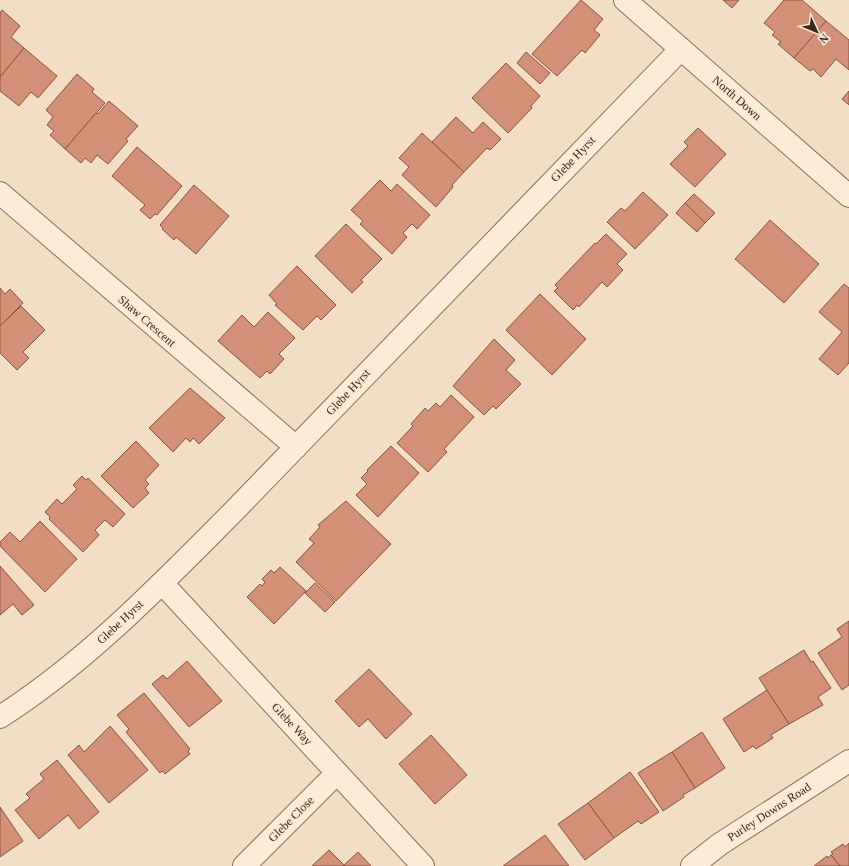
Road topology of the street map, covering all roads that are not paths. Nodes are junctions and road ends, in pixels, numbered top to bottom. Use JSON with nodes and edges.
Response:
{"nodes":[{"id":1,"x":625,"y":0,"type":"edge"},
{"id":2,"x":681,"y":49,"type":"junction"},
{"id":3,"x":0,"y":193,"type":"edge"},
{"id":4,"x":849,"y":196,"type":"edge"},
{"id":5,"x":296,"y":447,"type":"junction"},
{"id":6,"x":162,"y":583,"type":"junction"},
{"id":7,"x":0,"y":717,"type":"edge"},
{"id":8,"x":849,"y":761,"type":"edge"},
{"id":9,"x":338,"y":773,"type":"junction"},
{"id":10,"x":244,"y":866,"type":"edge"},
{"id":11,"x":423,"y":866,"type":"edge"},
{"id":12,"x":692,"y":866,"type":"edge"}],
"edges":[{"from":1,"to":2,"type":"street","name":"North Down"},
{"from":2,"to":4,"type":"street","name":"North Down"},
{"from":2,"to":5,"type":"street","name":"Glebe Hyrst"},
{"from":3,"to":5,"type":"street","name":"Shaw Crescent"},
{"from":5,"to":6,"type":"street","name":"Glebe Hyrst"},
{"from":6,"to":7,"type":"street","name":"Glebe Hyrst"},
{"from":6,"to":9,"type":"street","name":"Glebe Way"},
{"from":8,"to":12,"type":"street","name":"Purley Downs Road"},
{"from":9,"to":10,"type":"street","name":"Glebe Close"},
{"from":9,"to":11,"type":"street","name":"Glebe Way"}]}
